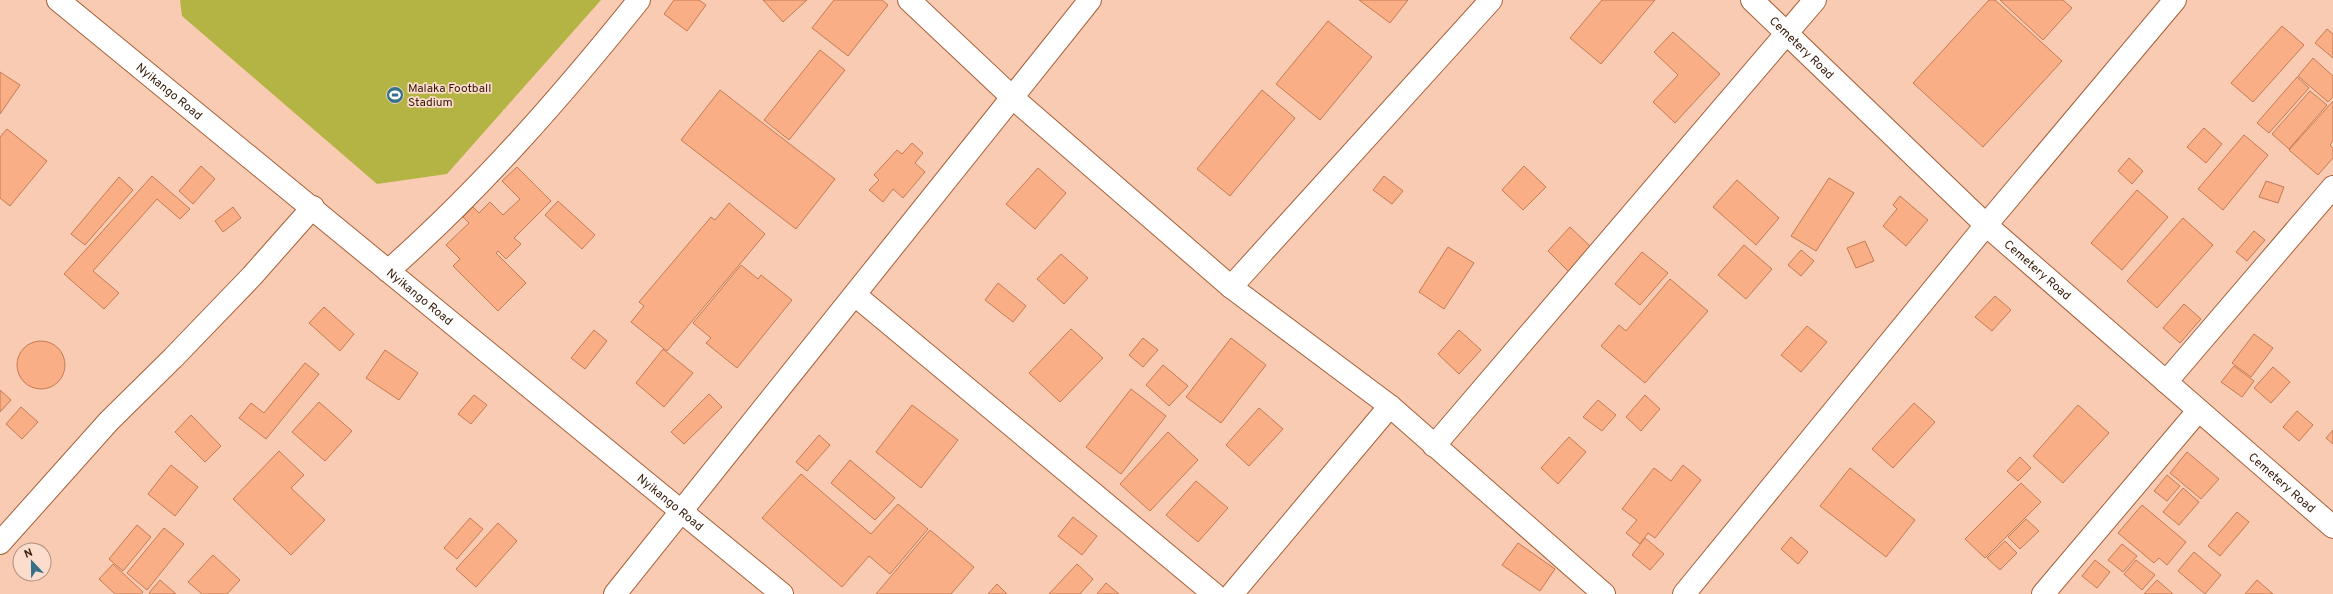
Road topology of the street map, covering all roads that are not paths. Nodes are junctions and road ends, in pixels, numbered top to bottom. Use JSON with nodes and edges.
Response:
{"nodes":[{"id":1,"x":58,"y":0,"type":"edge"},
{"id":2,"x":639,"y":0,"type":"edge"},
{"id":3,"x":909,"y":0,"type":"edge"},
{"id":4,"x":1090,"y":0,"type":"edge"},
{"id":5,"x":1491,"y":0,"type":"edge"},
{"id":6,"x":1752,"y":0,"type":"edge"},
{"id":7,"x":1815,"y":0,"type":"edge"},
{"id":8,"x":2175,"y":0,"type":"edge"},
{"id":9,"x":1786,"y":32,"type":"junction"},
{"id":10,"x":1013,"y":98,"type":"junction"},
{"id":11,"x":2333,"y":187,"type":"edge"},
{"id":12,"x":313,"y":207,"type":"junction"},
{"id":13,"x":1986,"y":225,"type":"junction"},
{"id":14,"x":388,"y":271,"type":"junction"},
{"id":15,"x":1231,"y":287,"type":"junction"},
{"id":16,"x":855,"y":295,"type":"junction"},
{"id":17,"x":2166,"y":382,"type":"junction"},
{"id":18,"x":1390,"y":406,"type":"junction"},
{"id":19,"x":2198,"y":411,"type":"junction"},
{"id":20,"x":1434,"y":446,"type":"junction"},
{"id":21,"x":680,"y":511,"type":"junction"},
{"id":22,"x":2333,"y":527,"type":"edge"},
{"id":23,"x":0,"y":543,"type":"edge"},
{"id":24,"x":615,"y":594,"type":"edge"},
{"id":25,"x":782,"y":594,"type":"edge"},
{"id":26,"x":1214,"y":594,"type":"edge"},
{"id":27,"x":1232,"y":594,"type":"edge"},
{"id":28,"x":1604,"y":594,"type":"edge"},
{"id":29,"x":1684,"y":594,"type":"edge"},
{"id":30,"x":2043,"y":594,"type":"edge"}],
"edges":[{"from":1,"to":12,"type":"street","name":"Nyikango Road"},
{"from":2,"to":14,"type":"street"},
{"from":3,"to":10,"type":"street"},
{"from":4,"to":10,"type":"street"},
{"from":5,"to":15,"type":"street"},
{"from":6,"to":9,"type":"street","name":"Cemetery Road"},
{"from":7,"to":9,"type":"street"},
{"from":8,"to":13,"type":"street"},
{"from":9,"to":13,"type":"street","name":"Cemetery Road"},
{"from":9,"to":20,"type":"street"},
{"from":10,"to":15,"type":"street"},
{"from":10,"to":16,"type":"street"},
{"from":11,"to":17,"type":"street"},
{"from":12,"to":14,"type":"street","name":"Nyikango Road"},
{"from":12,"to":23,"type":"street"},
{"from":13,"to":17,"type":"street","name":"Cemetery Road"},
{"from":13,"to":29,"type":"street"},
{"from":14,"to":21,"type":"street","name":"Nyikango Road"},
{"from":15,"to":18,"type":"street"},
{"from":16,"to":21,"type":"street"},
{"from":16,"to":26,"type":"street"},
{"from":17,"to":19,"type":"street","name":"Cemetery Road"},
{"from":18,"to":20,"type":"street"},
{"from":18,"to":27,"type":"street"},
{"from":19,"to":22,"type":"street","name":"Cemetery Road"},
{"from":19,"to":30,"type":"street"},
{"from":20,"to":28,"type":"street"},
{"from":21,"to":24,"type":"street"},
{"from":21,"to":25,"type":"street","name":"Nyikango Road"}]}
